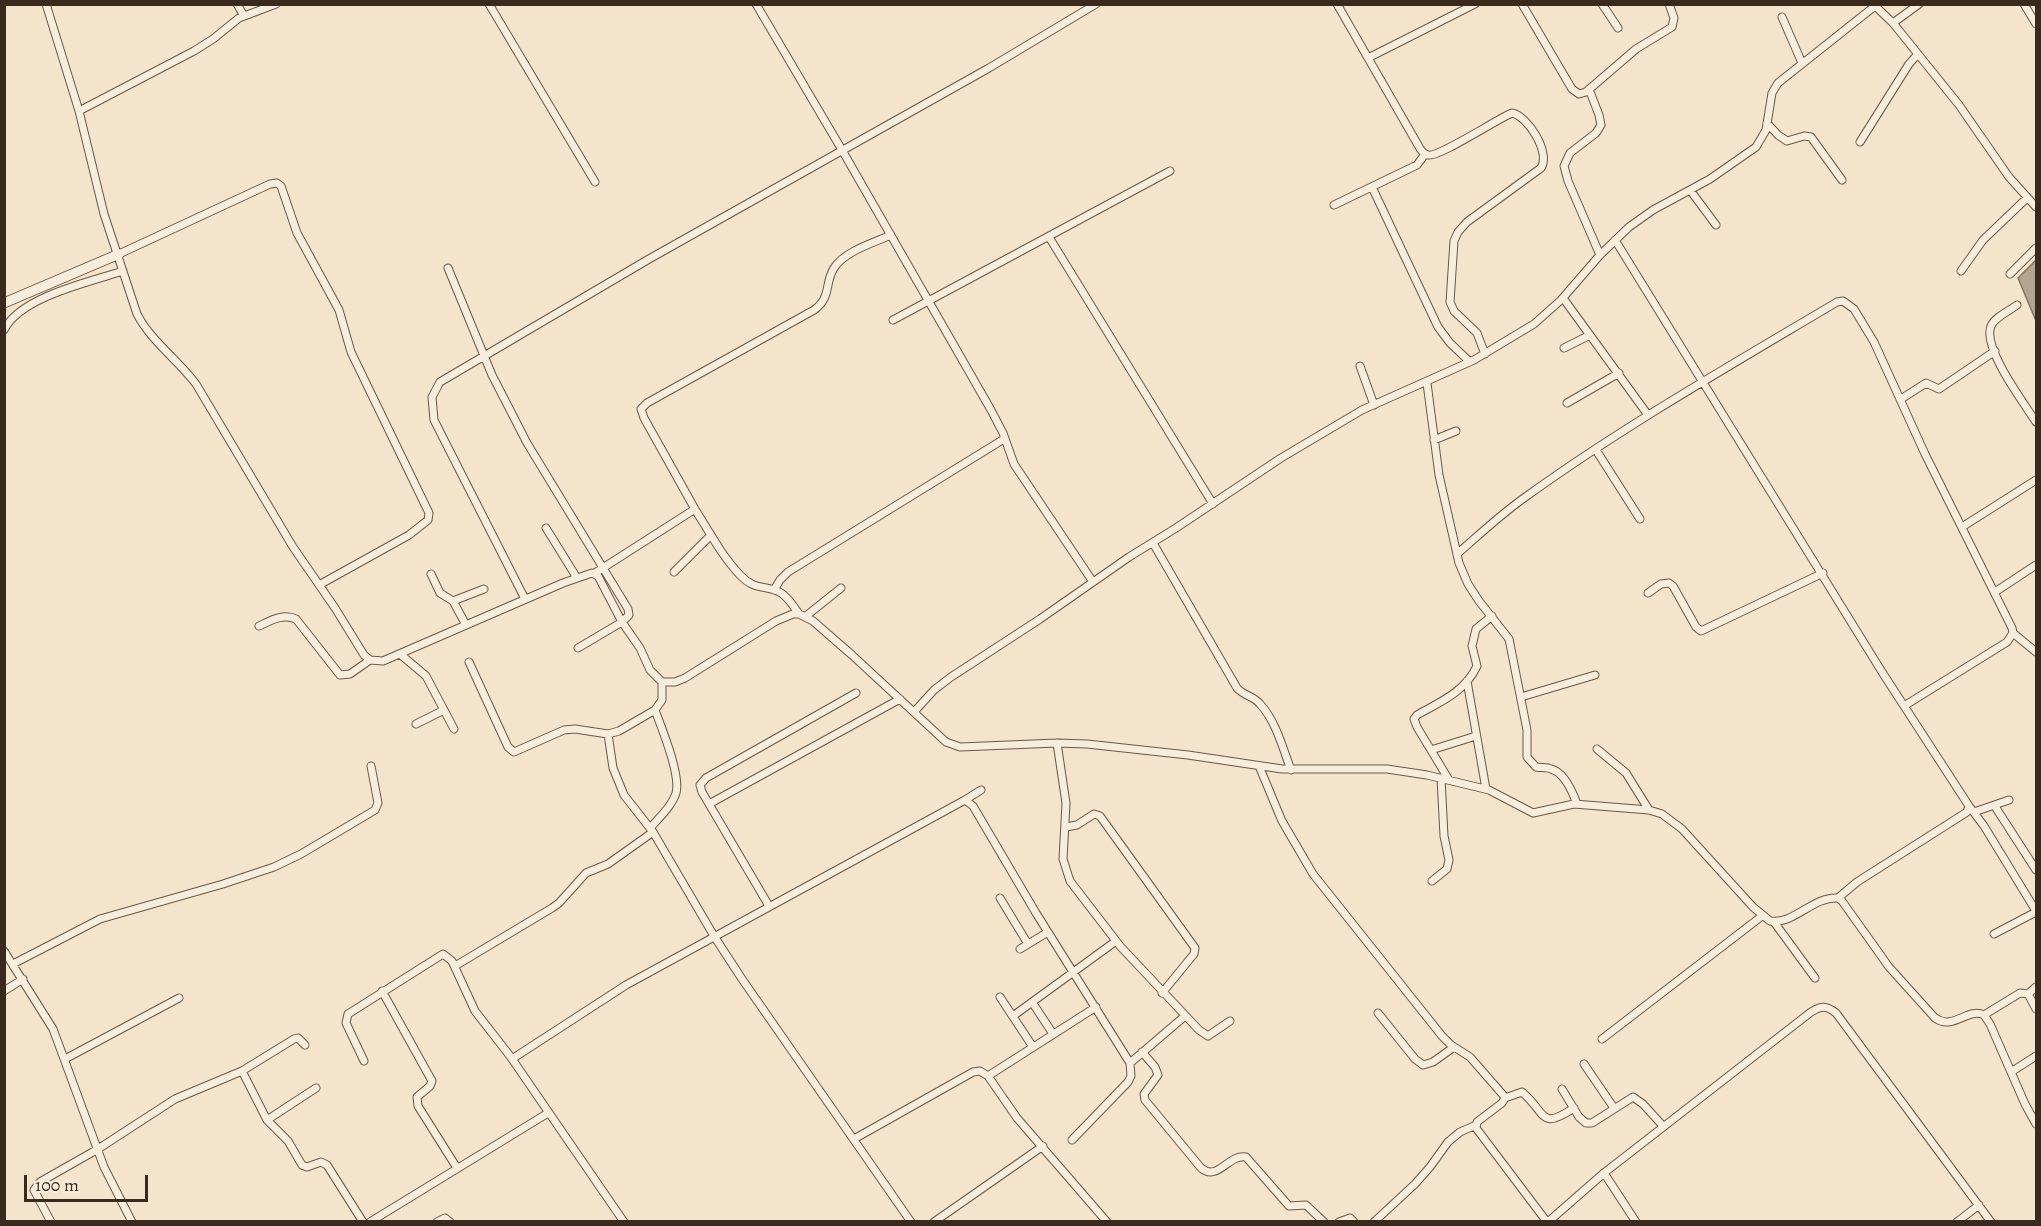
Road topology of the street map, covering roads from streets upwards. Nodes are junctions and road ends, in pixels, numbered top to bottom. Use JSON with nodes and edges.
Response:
{"nodes":[{"id":1,"x":237,"y":4,"type":"edge"},
{"id":2,"x":276,"y":4,"type":"edge"},
{"id":3,"x":489,"y":4,"type":"edge"},
{"id":4,"x":756,"y":4,"type":"edge"},
{"id":5,"x":1096,"y":4,"type":"edge"},
{"id":6,"x":1337,"y":4,"type":"edge"},
{"id":7,"x":1475,"y":4,"type":"edge"},
{"id":8,"x":1522,"y":4,"type":"edge"},
{"id":9,"x":1602,"y":4,"type":"edge"},
{"id":10,"x":1669,"y":4,"type":"edge"},
{"id":11,"x":1919,"y":4,"type":"edge"},
{"id":12,"x":2024,"y":4,"type":"edge"},
{"id":13,"x":48,"y":5,"type":"edge"},
{"id":14,"x":1874,"y":5,"type":"edge"},
{"id":15,"x":262,"y":7,"type":"edge"},
{"id":16,"x":244,"y":16,"type":"junction"},
{"id":17,"x":1782,"y":17,"type":"dead end"},
{"id":18,"x":1893,"y":22,"type":"junction"},
{"id":19,"x":2037,"y":24,"type":"edge"},
{"id":20,"x":1617,"y":28,"type":"dead end"},
{"id":21,"x":1918,"y":54,"type":"junction"},
{"id":22,"x":1368,"y":58,"type":"junction"},
{"id":23,"x":1802,"y":63,"type":"junction"},
{"id":24,"x":1589,"y":89,"type":"junction"},
{"id":25,"x":79,"y":111,"type":"junction"},
{"id":26,"x":1767,"y":123,"type":"junction"},
{"id":27,"x":1860,"y":142,"type":"dead end"},
{"id":28,"x":842,"y":150,"type":"junction"},
{"id":29,"x":1425,"y":154,"type":"junction"},
{"id":30,"x":1170,"y":171,"type":"dead end"},
{"id":31,"x":1842,"y":180,"type":"dead end"},
{"id":32,"x":595,"y":182,"type":"dead end"},
{"id":33,"x":1372,"y":187,"type":"junction"},
{"id":34,"x":1690,"y":190,"type":"junction"},
{"id":35,"x":2027,"y":198,"type":"junction"},
{"id":36,"x":1334,"y":205,"type":"dead end"},
{"id":37,"x":2037,"y":207,"type":"edge"},
{"id":38,"x":1716,"y":225,"type":"dead end"},
{"id":39,"x":891,"y":235,"type":"junction"},
{"id":40,"x":1049,"y":237,"type":"junction"},
{"id":41,"x":1615,"y":240,"type":"junction"},
{"id":42,"x":2037,"y":248,"type":"edge"},
{"id":43,"x":118,"y":254,"type":"junction"},
{"id":44,"x":1600,"y":255,"type":"junction"},
{"id":45,"x":448,"y":268,"type":"dead end"},
{"id":46,"x":123,"y":271,"type":"junction"},
{"id":47,"x":1961,"y":272,"type":"dead end"},
{"id":48,"x":2010,"y":274,"type":"dead end"},
{"id":49,"x":1563,"y":298,"type":"junction"},
{"id":50,"x":929,"y":302,"type":"junction"},
{"id":51,"x":4,"y":303,"type":"edge"},
{"id":52,"x":2017,"y":305,"type":"dead end"},
{"id":53,"x":893,"y":320,"type":"dead end"},
{"id":54,"x":4,"y":330,"type":"edge"},
{"id":55,"x":1590,"y":335,"type":"junction"},
{"id":56,"x":1564,"y":348,"type":"dead end"},
{"id":57,"x":1995,"y":351,"type":"junction"},
{"id":58,"x":1485,"y":354,"type":"junction"},
{"id":59,"x":485,"y":356,"type":"junction"},
{"id":60,"x":1470,"y":362,"type":"junction"},
{"id":61,"x":1360,"y":366,"type":"dead end"},
{"id":62,"x":1619,"y":373,"type":"junction"},
{"id":63,"x":1702,"y":381,"type":"junction"},
{"id":64,"x":1427,"y":383,"type":"junction"},
{"id":65,"x":1901,"y":399,"type":"junction"},
{"id":66,"x":1567,"y":403,"type":"dead end"},
{"id":67,"x":1374,"y":405,"type":"junction"},
{"id":68,"x":1648,"y":415,"type":"junction"},
{"id":69,"x":2037,"y":422,"type":"edge"},
{"id":70,"x":1456,"y":431,"type":"dead end"},
{"id":71,"x":1004,"y":439,"type":"junction"},
{"id":72,"x":1434,"y":440,"type":"junction"},
{"id":73,"x":1596,"y":450,"type":"junction"},
{"id":74,"x":2037,"y":480,"type":"edge"},
{"id":75,"x":1213,"y":504,"type":"junction"},
{"id":76,"x":695,"y":509,"type":"junction"},
{"id":77,"x":1640,"y":519,"type":"dead end"},
{"id":78,"x":1962,"y":527,"type":"junction"},
{"id":79,"x":546,"y":528,"type":"dead end"},
{"id":80,"x":711,"y":535,"type":"junction"},
{"id":81,"x":1153,"y":543,"type":"junction"},
{"id":82,"x":1457,"y":554,"type":"junction"},
{"id":83,"x":2037,"y":565,"type":"edge"},
{"id":84,"x":604,"y":567,"type":"junction"},
{"id":85,"x":674,"y":572,"type":"dead end"},
{"id":86,"x":595,"y":573,"type":"junction"},
{"id":87,"x":1823,"y":573,"type":"junction"},
{"id":88,"x":431,"y":574,"type":"dead end"},
{"id":89,"x":577,"y":578,"type":"junction"},
{"id":90,"x":1093,"y":582,"type":"junction"},
{"id":91,"x":319,"y":585,"type":"junction"},
{"id":92,"x":841,"y":588,"type":"dead end"},
{"id":93,"x":484,"y":589,"type":"dead end"},
{"id":94,"x":774,"y":590,"type":"junction"},
{"id":95,"x":1995,"y":592,"type":"junction"},
{"id":96,"x":1648,"y":593,"type":"dead end"},
{"id":97,"x":525,"y":599,"type":"junction"},
{"id":98,"x":453,"y":602,"type":"junction"},
{"id":99,"x":802,"y":615,"type":"junction"},
{"id":100,"x":1492,"y":616,"type":"junction"},
{"id":101,"x":622,"y":622,"type":"junction"},
{"id":102,"x":466,"y":625,"type":"junction"},
{"id":103,"x":259,"y":626,"type":"dead end"},
{"id":104,"x":2013,"y":633,"type":"junction"},
{"id":105,"x":578,"y":648,"type":"dead end"},
{"id":106,"x":2037,"y":652,"type":"edge"},
{"id":107,"x":400,"y":654,"type":"junction"},
{"id":108,"x":370,"y":660,"type":"junction"},
{"id":109,"x":469,"y":662,"type":"dead end"},
{"id":110,"x":1595,"y":675,"type":"dead end"},
{"id":111,"x":1467,"y":681,"type":"junction"},
{"id":112,"x":663,"y":682,"type":"junction"},
{"id":113,"x":856,"y":693,"type":"dead end"},
{"id":114,"x":1521,"y":697,"type":"junction"},
{"id":115,"x":900,"y":699,"type":"junction"},
{"id":116,"x":1904,"y":706,"type":"junction"},
{"id":117,"x":444,"y":710,"type":"junction"},
{"id":118,"x":655,"y":710,"type":"junction"},
{"id":119,"x":914,"y":712,"type":"junction"},
{"id":120,"x":416,"y":724,"type":"dead end"},
{"id":121,"x":454,"y":729,"type":"dead end"},
{"id":122,"x":608,"y":734,"type":"junction"},
{"id":123,"x":1476,"y":736,"type":"junction"},
{"id":124,"x":1057,"y":743,"type":"junction"},
{"id":125,"x":1598,"y":749,"type":"dead end"},
{"id":126,"x":1431,"y":750,"type":"junction"},
{"id":127,"x":371,"y":766,"type":"dead end"},
{"id":128,"x":1259,"y":766,"type":"junction"},
{"id":129,"x":1291,"y":770,"type":"junction"},
{"id":130,"x":1445,"y":779,"type":"junction"},
{"id":131,"x":1485,"y":789,"type":"junction"},
{"id":132,"x":981,"y":790,"type":"dead end"},
{"id":133,"x":964,"y":800,"type":"junction"},
{"id":134,"x":2009,"y":800,"type":"dead end"},
{"id":135,"x":709,"y":804,"type":"junction"},
{"id":136,"x":1577,"y":804,"type":"junction"},
{"id":137,"x":1995,"y":808,"type":"dead end"},
{"id":138,"x":1971,"y":809,"type":"junction"},
{"id":139,"x":1649,"y":810,"type":"junction"},
{"id":140,"x":1066,"y":827,"type":"junction"},
{"id":141,"x":652,"y":830,"type":"junction"},
{"id":142,"x":2037,"y":870,"type":"edge"},
{"id":143,"x":1432,"y":881,"type":"dead end"},
{"id":144,"x":1000,"y":898,"type":"dead end"},
{"id":145,"x":1838,"y":898,"type":"junction"},
{"id":146,"x":769,"y":906,"type":"junction"},
{"id":147,"x":2037,"y":912,"type":"edge"},
{"id":148,"x":1762,"y":916,"type":"junction"},
{"id":149,"x":1774,"y":922,"type":"junction"},
{"id":150,"x":1048,"y":932,"type":"junction"},
{"id":151,"x":1994,"y":934,"type":"dead end"},
{"id":152,"x":714,"y":936,"type":"junction"},
{"id":153,"x":1116,"y":941,"type":"junction"},
{"id":154,"x":1028,"y":945,"type":"junction"},
{"id":155,"x":1020,"y":949,"type":"dead end"},
{"id":156,"x":4,"y":951,"type":"edge"},
{"id":157,"x":13,"y":964,"type":"junction"},
{"id":158,"x":455,"y":966,"type":"junction"},
{"id":159,"x":1074,"y":973,"type":"junction"},
{"id":160,"x":1815,"y":978,"type":"dead end"},
{"id":161,"x":23,"y":979,"type":"junction"},
{"id":162,"x":2037,"y":987,"type":"edge"},
{"id":163,"x":4,"y":991,"type":"edge"},
{"id":164,"x":382,"y":991,"type":"junction"},
{"id":165,"x":1162,"y":993,"type":"junction"},
{"id":166,"x":2028,"y":994,"type":"junction"},
{"id":167,"x":1000,"y":997,"type":"dead end"},
{"id":168,"x":179,"y":999,"type":"dead end"},
{"id":169,"x":1032,"y":1002,"type":"junction"},
{"id":170,"x":1096,"y":1007,"type":"junction"},
{"id":171,"x":2037,"y":1009,"type":"edge"},
{"id":172,"x":1378,"y":1013,"type":"dead end"},
{"id":173,"x":1984,"y":1015,"type":"junction"},
{"id":174,"x":1013,"y":1016,"type":"junction"},
{"id":175,"x":1185,"y":1016,"type":"junction"},
{"id":176,"x":1230,"y":1022,"type":"dead end"},
{"id":177,"x":1053,"y":1034,"type":"junction"},
{"id":178,"x":1602,"y":1039,"type":"dead end"},
{"id":179,"x":305,"y":1045,"type":"dead end"},
{"id":180,"x":1033,"y":1047,"type":"junction"},
{"id":181,"x":1454,"y":1047,"type":"junction"},
{"id":182,"x":1142,"y":1052,"type":"junction"},
{"id":183,"x":2037,"y":1056,"type":"edge"},
{"id":184,"x":65,"y":1059,"type":"junction"},
{"id":185,"x":512,"y":1059,"type":"junction"},
{"id":186,"x":364,"y":1061,"type":"dead end"},
{"id":187,"x":1130,"y":1063,"type":"junction"},
{"id":188,"x":1584,"y":1064,"type":"dead end"},
{"id":189,"x":242,"y":1071,"type":"junction"},
{"id":190,"x":2011,"y":1072,"type":"junction"},
{"id":191,"x":988,"y":1076,"type":"junction"},
{"id":192,"x":316,"y":1088,"type":"dead end"},
{"id":193,"x":1562,"y":1089,"type":"dead end"},
{"id":194,"x":1505,"y":1098,"type":"junction"},
{"id":195,"x":1574,"y":1108,"type":"junction"},
{"id":196,"x":1614,"y":1108,"type":"junction"},
{"id":197,"x":548,"y":1113,"type":"junction"},
{"id":198,"x":267,"y":1120,"type":"junction"},
{"id":199,"x":2037,"y":1124,"type":"edge"},
{"id":200,"x":1476,"y":1125,"type":"junction"},
{"id":201,"x":1663,"y":1126,"type":"junction"},
{"id":202,"x":854,"y":1139,"type":"junction"},
{"id":203,"x":1072,"y":1140,"type":"dead end"},
{"id":204,"x":1043,"y":1146,"type":"junction"},
{"id":205,"x":98,"y":1149,"type":"junction"},
{"id":206,"x":457,"y":1168,"type":"junction"},
{"id":207,"x":1604,"y":1173,"type":"junction"},
{"id":208,"x":1979,"y":1205,"type":"junction"},
{"id":209,"x":51,"y":1221,"type":"edge"},
{"id":210,"x":132,"y":1221,"type":"edge"},
{"id":211,"x":363,"y":1221,"type":"edge"},
{"id":212,"x":370,"y":1221,"type":"edge"},
{"id":213,"x":437,"y":1221,"type":"edge"},
{"id":214,"x":450,"y":1221,"type":"edge"},
{"id":215,"x":624,"y":1221,"type":"edge"},
{"id":216,"x":911,"y":1221,"type":"edge"},
{"id":217,"x":934,"y":1221,"type":"edge"},
{"id":218,"x":1107,"y":1221,"type":"edge"},
{"id":219,"x":1324,"y":1221,"type":"edge"},
{"id":220,"x":1339,"y":1221,"type":"edge"},
{"id":221,"x":1354,"y":1221,"type":"edge"},
{"id":222,"x":1374,"y":1221,"type":"edge"},
{"id":223,"x":1547,"y":1221,"type":"edge"},
{"id":224,"x":1636,"y":1221,"type":"edge"},
{"id":225,"x":1957,"y":1221,"type":"edge"},
{"id":226,"x":1991,"y":1221,"type":"edge"}],
"edges":[{"from":1,"to":16,"type":"street"},
{"from":2,"to":15,"type":"street"},
{"from":3,"to":32,"type":"street"},
{"from":4,"to":28,"type":"street"},
{"from":5,"to":28,"type":"street"},
{"from":6,"to":22,"type":"street"},
{"from":7,"to":22,"type":"street"},
{"from":8,"to":24,"type":"street"},
{"from":9,"to":20,"type":"street"},
{"from":10,"to":24,"type":"street"},
{"from":11,"to":18,"type":"street"},
{"from":12,"to":19,"type":"street"},
{"from":13,"to":25,"type":"street"},
{"from":14,"to":18,"type":"street"},
{"from":14,"to":23,"type":"street"},
{"from":15,"to":16,"type":"street"},
{"from":16,"to":25,"type":"street"},
{"from":17,"to":23,"type":"street"},
{"from":18,"to":21,"type":"street"},
{"from":21,"to":27,"type":"street"},
{"from":21,"to":35,"type":"street"},
{"from":22,"to":29,"type":"street"},
{"from":23,"to":26,"type":"street"},
{"from":24,"to":44,"type":"street"},
{"from":25,"to":43,"type":"street"},
{"from":26,"to":31,"type":"street"},
{"from":26,"to":34,"type":"street"},
{"from":28,"to":39,"type":"street"},
{"from":28,"to":59,"type":"street"},
{"from":29,"to":33,"type":"street"},
{"from":29,"to":58,"type":"street"},
{"from":30,"to":40,"type":"street"},
{"from":33,"to":36,"type":"street"},
{"from":33,"to":60,"type":"street"},
{"from":34,"to":38,"type":"street"},
{"from":34,"to":41,"type":"street"},
{"from":35,"to":37,"type":"street"},
{"from":35,"to":47,"type":"street"},
{"from":39,"to":50,"type":"street"},
{"from":39,"to":76,"type":"street"},
{"from":40,"to":50,"type":"street"},
{"from":40,"to":75,"type":"street"},
{"from":41,"to":44,"type":"street"},
{"from":41,"to":63,"type":"street"},
{"from":42,"to":48,"type":"street"},
{"from":43,"to":46,"type":"street"},
{"from":43,"to":51,"type":"street"},
{"from":43,"to":91,"type":"street"},
{"from":44,"to":49,"type":"street"},
{"from":45,"to":59,"type":"street"},
{"from":46,"to":54,"type":"street"},
{"from":46,"to":91,"type":"street"},
{"from":49,"to":55,"type":"street"},
{"from":49,"to":58,"type":"street"},
{"from":50,"to":53,"type":"street"},
{"from":50,"to":71,"type":"street"},
{"from":52,"to":57,"type":"street"},
{"from":55,"to":56,"type":"street"},
{"from":55,"to":62,"type":"street"},
{"from":57,"to":65,"type":"street"},
{"from":57,"to":69,"type":"street"},
{"from":58,"to":60,"type":"street"},
{"from":59,"to":84,"type":"street"},
{"from":59,"to":97,"type":"street"},
{"from":60,"to":64,"type":"street"},
{"from":61,"to":67,"type":"street"},
{"from":62,"to":66,"type":"street"},
{"from":62,"to":68,"type":"street"},
{"from":63,"to":65,"type":"street"},
{"from":63,"to":68,"type":"street"},
{"from":63,"to":87,"type":"street"},
{"from":64,"to":67,"type":"street"},
{"from":64,"to":72,"type":"street"},
{"from":65,"to":78,"type":"street"},
{"from":67,"to":75,"type":"street"},
{"from":68,"to":73,"type":"street"},
{"from":70,"to":72,"type":"street"},
{"from":71,"to":90,"type":"street"},
{"from":71,"to":94,"type":"street"},
{"from":72,"to":82,"type":"street"},
{"from":73,"to":77,"type":"street"},
{"from":73,"to":82,"type":"street"},
{"from":74,"to":78,"type":"street"},
{"from":75,"to":81,"type":"street"},
{"from":76,"to":80,"type":"street"},
{"from":76,"to":84,"type":"street"},
{"from":78,"to":95,"type":"street"},
{"from":79,"to":89,"type":"street"},
{"from":80,"to":85,"type":"street"},
{"from":80,"to":94,"type":"street"},
{"from":81,"to":90,"type":"street"},
{"from":81,"to":129,"type":"street"},
{"from":82,"to":100,"type":"street"},
{"from":83,"to":95,"type":"street"},
{"from":84,"to":86,"type":"street"},
{"from":84,"to":101,"type":"street"},
{"from":86,"to":89,"type":"street"},
{"from":86,"to":101,"type":"street"},
{"from":87,"to":96,"type":"street"},
{"from":87,"to":116,"type":"street"},
{"from":88,"to":98,"type":"street"},
{"from":89,"to":97,"type":"street"},
{"from":90,"to":119,"type":"street"},
{"from":91,"to":108,"type":"street"},
{"from":92,"to":99,"type":"street"},
{"from":93,"to":98,"type":"street"},
{"from":94,"to":99,"type":"street"},
{"from":95,"to":104,"type":"street"},
{"from":97,"to":102,"type":"street"},
{"from":98,"to":102,"type":"street"},
{"from":99,"to":112,"type":"street"},
{"from":99,"to":115,"type":"street"},
{"from":100,"to":111,"type":"street"},
{"from":100,"to":114,"type":"street"},
{"from":101,"to":105,"type":"street"},
{"from":101,"to":112,"type":"street"},
{"from":102,"to":107,"type":"street"},
{"from":103,"to":108,"type":"street"},
{"from":104,"to":106,"type":"street"},
{"from":104,"to":116,"type":"street"},
{"from":107,"to":108,"type":"street"},
{"from":107,"to":117,"type":"street"},
{"from":109,"to":122,"type":"street"},
{"from":110,"to":114,"type":"street"},
{"from":111,"to":123,"type":"street"},
{"from":111,"to":126,"type":"street"},
{"from":112,"to":118,"type":"street"},
{"from":113,"to":135,"type":"street"},
{"from":114,"to":136,"type":"street"},
{"from":115,"to":119,"type":"street"},
{"from":115,"to":135,"type":"street"},
{"from":116,"to":138,"type":"street"},
{"from":117,"to":120,"type":"street"},
{"from":117,"to":121,"type":"street"},
{"from":118,"to":122,"type":"street"},
{"from":118,"to":141,"type":"street"},
{"from":119,"to":124,"type":"street"},
{"from":122,"to":141,"type":"street"},
{"from":123,"to":126,"type":"street"},
{"from":123,"to":131,"type":"street"},
{"from":124,"to":128,"type":"street"},
{"from":124,"to":140,"type":"street"},
{"from":125,"to":139,"type":"street"},
{"from":126,"to":130,"type":"street"},
{"from":127,"to":157,"type":"street"},
{"from":128,"to":129,"type":"street"},
{"from":128,"to":181,"type":"street"},
{"from":129,"to":130,"type":"street"},
{"from":130,"to":131,"type":"street"},
{"from":130,"to":143,"type":"street"},
{"from":131,"to":136,"type":"street"},
{"from":132,"to":133,"type":"street"},
{"from":133,"to":146,"type":"street"},
{"from":133,"to":150,"type":"street"},
{"from":134,"to":138,"type":"street"},
{"from":135,"to":146,"type":"street"},
{"from":136,"to":139,"type":"street"},
{"from":137,"to":142,"type":"street"},
{"from":138,"to":145,"type":"street"},
{"from":138,"to":147,"type":"street"},
{"from":139,"to":148,"type":"street"},
{"from":140,"to":153,"type":"street"},
{"from":140,"to":165,"type":"street"},
{"from":141,"to":152,"type":"street"},
{"from":141,"to":158,"type":"street"},
{"from":144,"to":154,"type":"street"},
{"from":145,"to":149,"type":"street"},
{"from":145,"to":173,"type":"street"},
{"from":146,"to":152,"type":"street"},
{"from":147,"to":151,"type":"street"},
{"from":148,"to":149,"type":"street"},
{"from":148,"to":178,"type":"street"},
{"from":149,"to":160,"type":"street"},
{"from":150,"to":154,"type":"street"},
{"from":150,"to":159,"type":"street"},
{"from":152,"to":185,"type":"street"},
{"from":152,"to":202,"type":"street"},
{"from":153,"to":159,"type":"street"},
{"from":153,"to":165,"type":"street"},
{"from":154,"to":155,"type":"street"},
{"from":156,"to":157,"type":"street"},
{"from":157,"to":161,"type":"street"},
{"from":158,"to":164,"type":"street"},
{"from":158,"to":185,"type":"street"},
{"from":159,"to":169,"type":"street"},
{"from":159,"to":170,"type":"street"},
{"from":161,"to":163,"type":"street"},
{"from":161,"to":184,"type":"street"},
{"from":162,"to":166,"type":"street"},
{"from":164,"to":186,"type":"street"},
{"from":164,"to":206,"type":"street"},
{"from":165,"to":175,"type":"street"},
{"from":166,"to":171,"type":"street"},
{"from":166,"to":173,"type":"street"},
{"from":167,"to":174,"type":"street"},
{"from":168,"to":184,"type":"street"},
{"from":169,"to":174,"type":"street"},
{"from":169,"to":177,"type":"street"},
{"from":170,"to":177,"type":"street"},
{"from":170,"to":187,"type":"street"},
{"from":172,"to":181,"type":"street"},
{"from":173,"to":190,"type":"street"},
{"from":174,"to":180,"type":"street"},
{"from":175,"to":176,"type":"street"},
{"from":175,"to":182,"type":"street"},
{"from":177,"to":180,"type":"street"},
{"from":179,"to":189,"type":"street"},
{"from":180,"to":191,"type":"street"},
{"from":181,"to":194,"type":"street"},
{"from":182,"to":187,"type":"street"},
{"from":182,"to":219,"type":"street"},
{"from":183,"to":190,"type":"street"},
{"from":184,"to":205,"type":"street"},
{"from":185,"to":197,"type":"street"},
{"from":187,"to":203,"type":"street"},
{"from":188,"to":196,"type":"street"},
{"from":189,"to":198,"type":"street"},
{"from":189,"to":205,"type":"street"},
{"from":190,"to":199,"type":"street"},
{"from":191,"to":202,"type":"street"},
{"from":191,"to":204,"type":"street"},
{"from":192,"to":198,"type":"street"},
{"from":193,"to":195,"type":"street"},
{"from":194,"to":195,"type":"street"},
{"from":194,"to":200,"type":"street"},
{"from":195,"to":196,"type":"street"},
{"from":196,"to":201,"type":"street"},
{"from":197,"to":206,"type":"street"},
{"from":197,"to":215,"type":"street"},
{"from":198,"to":211,"type":"street"},
{"from":200,"to":222,"type":"street"},
{"from":200,"to":223,"type":"street"},
{"from":201,"to":207,"type":"street"},
{"from":201,"to":208,"type":"street"},
{"from":202,"to":216,"type":"street"},
{"from":204,"to":217,"type":"street"},
{"from":204,"to":218,"type":"street"},
{"from":205,"to":209,"type":"street"},
{"from":205,"to":210,"type":"street"},
{"from":206,"to":212,"type":"street"},
{"from":207,"to":223,"type":"street"},
{"from":207,"to":224,"type":"street"},
{"from":208,"to":225,"type":"street"},
{"from":208,"to":226,"type":"street"},
{"from":213,"to":214,"type":"street"},
{"from":220,"to":221,"type":"street"}]}
